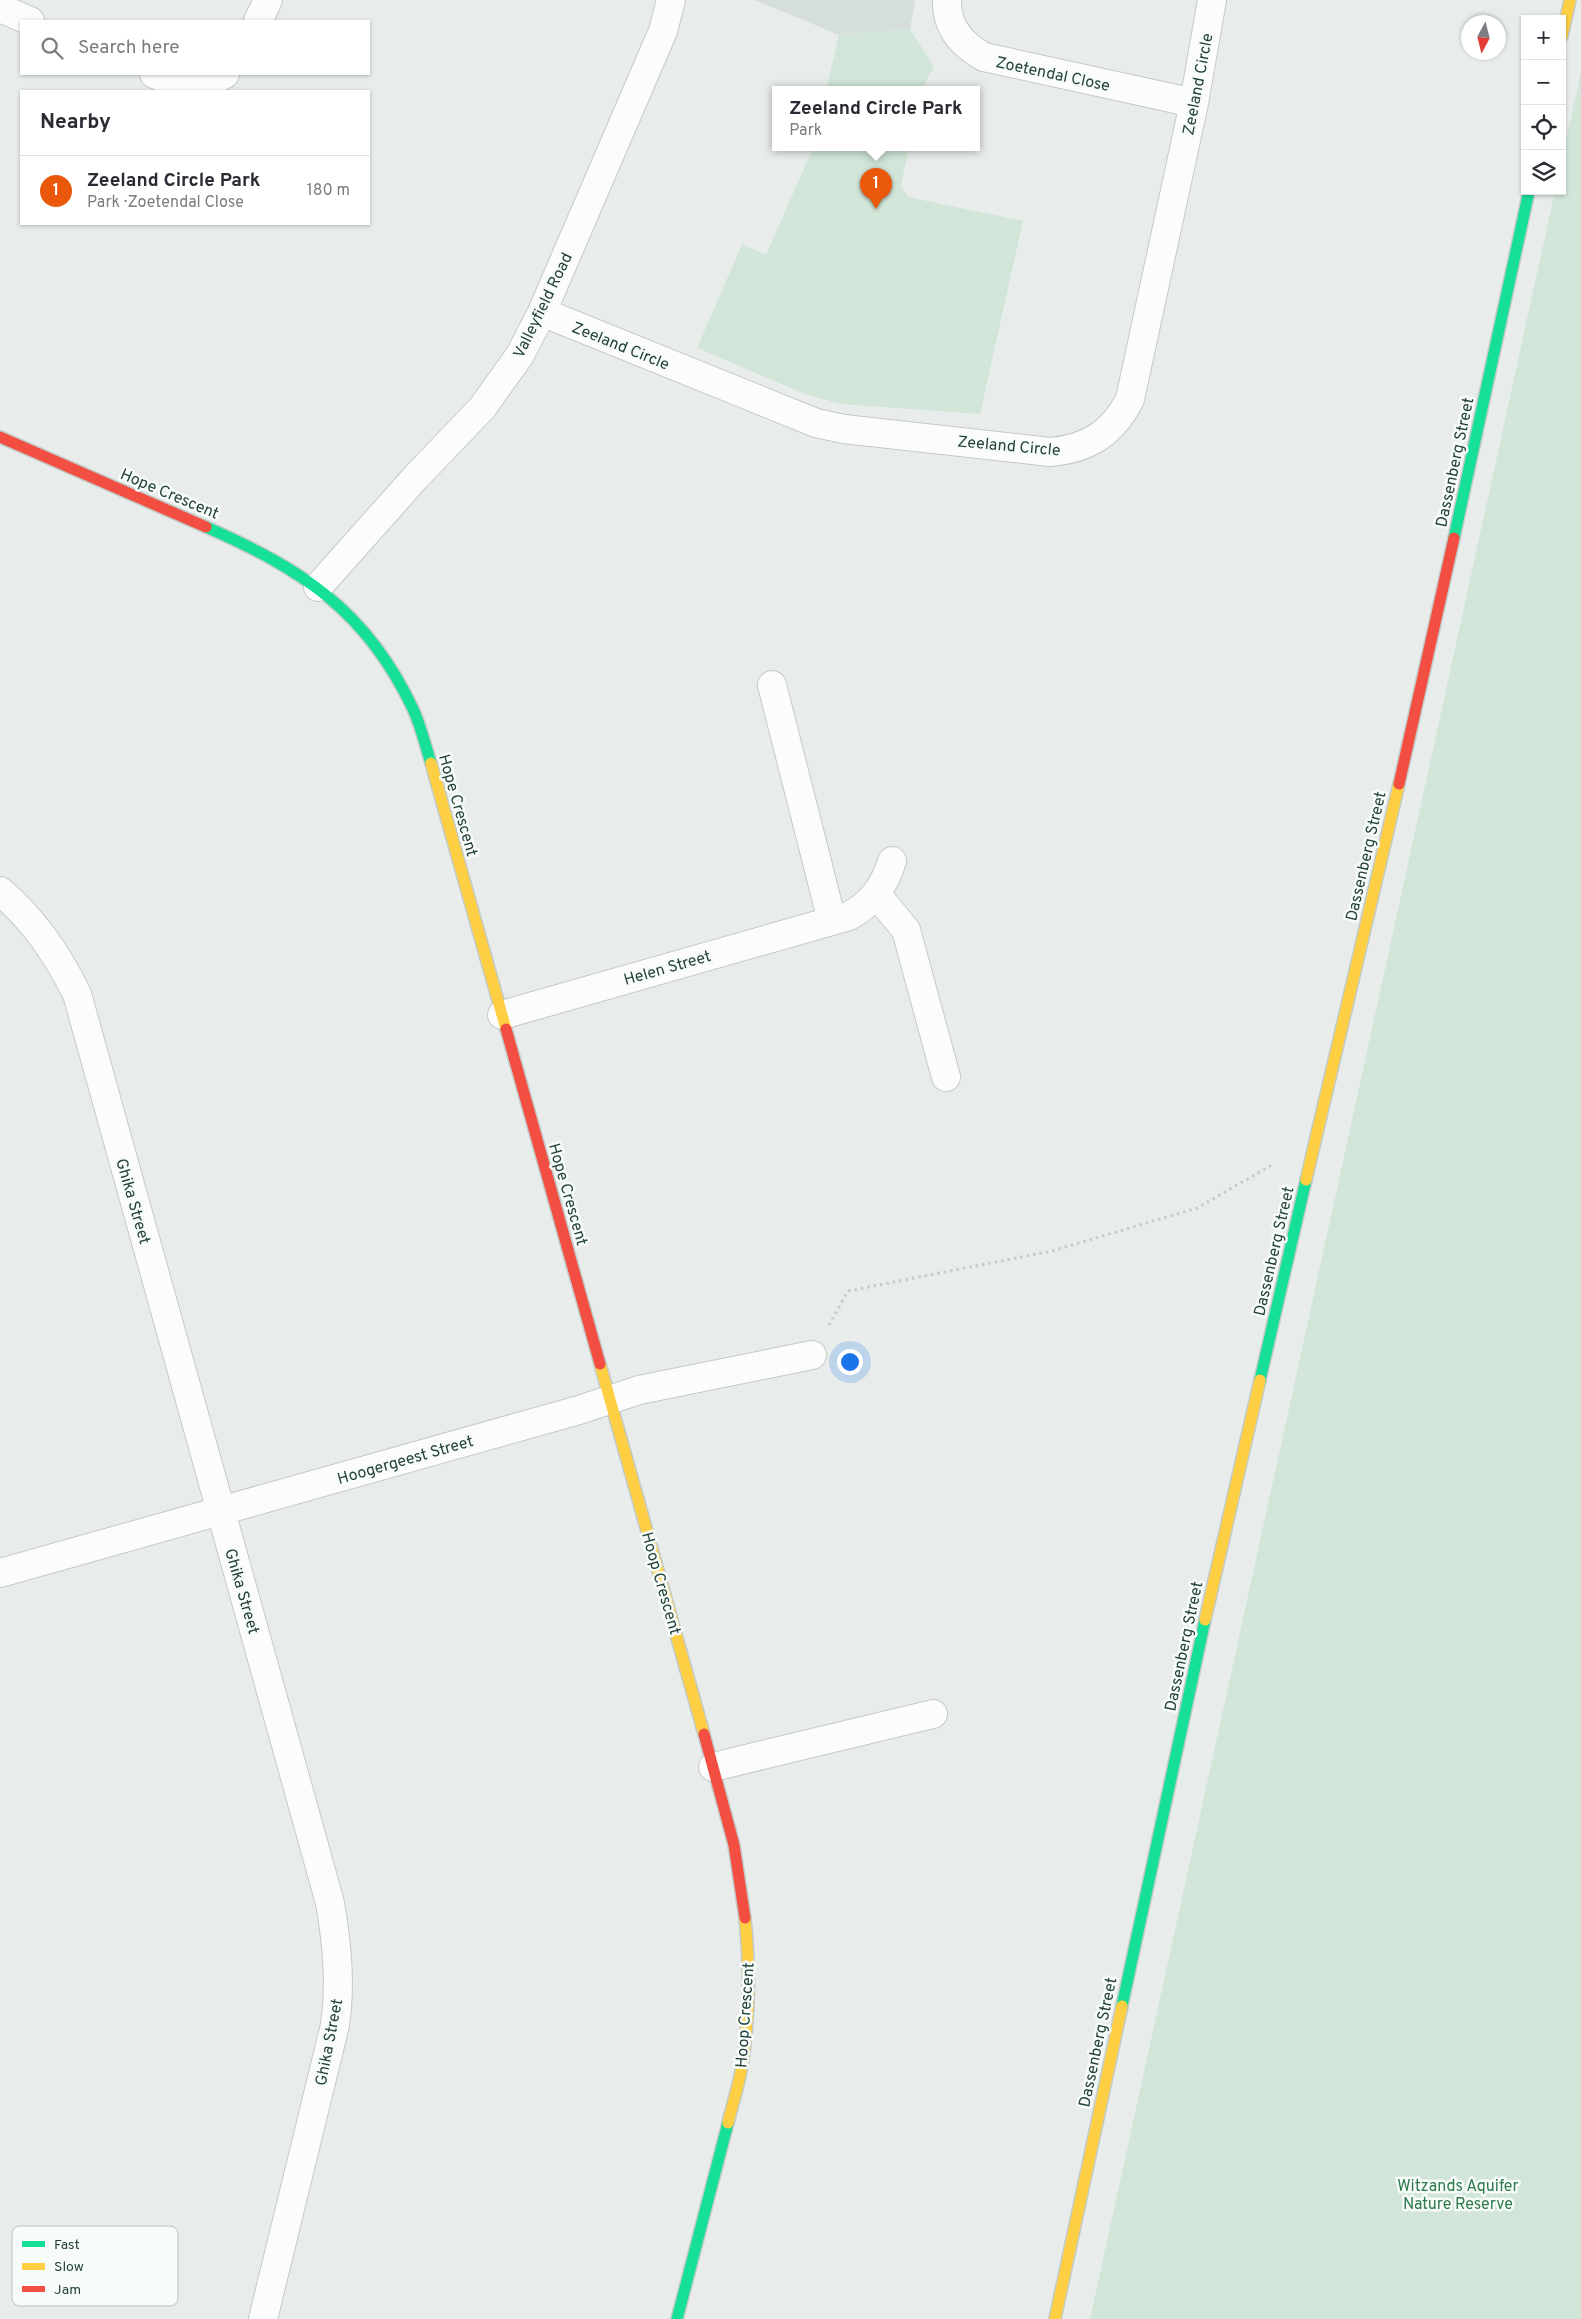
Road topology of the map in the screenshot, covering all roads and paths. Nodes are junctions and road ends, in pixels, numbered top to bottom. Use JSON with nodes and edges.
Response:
{"nodes":[{"id":1,"x":268,"y":0,"type":"edge"},
{"id":2,"x":670,"y":0,"type":"edge"},
{"id":3,"x":947,"y":0,"type":"edge"},
{"id":4,"x":1212,"y":0,"type":"edge"},
{"id":5,"x":1570,"y":0,"type":"edge"},
{"id":6,"x":0,"y":8,"type":"edge"},
{"id":7,"x":1566,"y":18,"type":"edge"},
{"id":8,"x":28,"y":20,"type":"edge"},
{"id":9,"x":258,"y":20,"type":"edge"},
{"id":10,"x":156,"y":75,"type":"edge"},
{"id":11,"x":223,"y":75,"type":"edge"},
{"id":12,"x":1194,"y":103,"type":"junction"},
{"id":13,"x":1528,"y":195,"type":"edge"},
{"id":14,"x":542,"y":312,"type":"junction"},
{"id":15,"x":0,"y":437,"type":"edge"},
{"id":16,"x":318,"y":587,"type":"junction"},
{"id":17,"x":772,"y":685,"type":"dead end"},
{"id":18,"x":892,"y":861,"type":"dead end"},
{"id":19,"x":0,"y":891,"type":"edge"},
{"id":20,"x":877,"y":895,"type":"junction"},
{"id":21,"x":832,"y":921,"type":"junction"},
{"id":22,"x":502,"y":1015,"type":"junction"},
{"id":23,"x":946,"y":1077,"type":"dead end"},
{"id":24,"x":1316,"y":1140,"type":"junction"},
{"id":25,"x":812,"y":1355,"type":"joint"},
{"id":26,"x":610,"y":1400,"type":"junction"},
{"id":27,"x":221,"y":1510,"type":"junction"},
{"id":28,"x":0,"y":1573,"type":"edge"},
{"id":29,"x":933,"y":1714,"type":"dead end"},
{"id":30,"x":713,"y":1767,"type":"junction"},
{"id":31,"x":263,"y":2319,"type":"edge"},
{"id":32,"x":677,"y":2319,"type":"edge"},
{"id":33,"x":1054,"y":2319,"type":"edge"}],
"edges":[{"from":1,"to":9,"type":"street"},
{"from":2,"to":14,"type":"street","name":"Valleyfield Road"},
{"from":3,"to":12,"type":"street","name":"Zoetendal Close"},
{"from":4,"to":12,"type":"street","name":"Zeeland Circle"},
{"from":5,"to":7,"type":"main road"},
{"from":6,"to":8,"type":"street"},
{"from":10,"to":11,"type":"street"},
{"from":12,"to":14,"type":"street","name":"Zeeland Circle"},
{"from":13,"to":24,"type":"main road","name":"Dassenberg Street"},
{"from":14,"to":16,"type":"street","name":"Valleyfield Road"},
{"from":15,"to":16,"type":"main road","name":"Hope Crescent"},
{"from":16,"to":22,"type":"main road","name":"Hope Crescent"},
{"from":17,"to":21,"type":"street"},
{"from":18,"to":20,"type":"street","name":"Helen Street"},
{"from":19,"to":27,"type":"street","name":"Ghika Street"},
{"from":20,"to":21,"type":"street","name":"Helen Street"},
{"from":20,"to":23,"type":"street"},
{"from":21,"to":22,"type":"street","name":"Helen Street"},
{"from":22,"to":26,"type":"main road","name":"Hope Crescent"},
{"from":24,"to":25,"type":"path"},
{"from":24,"to":33,"type":"main road","name":"Dassenberg Street"},
{"from":25,"to":26,"type":"street","name":"Hoogergeest Street"},
{"from":26,"to":27,"type":"street","name":"Hoogergeest Street"},
{"from":26,"to":30,"type":"main road","name":"Hoop Crescent"},
{"from":27,"to":28,"type":"street","name":"Hoogergeest Street"},
{"from":27,"to":31,"type":"street","name":"Ghika Street"},
{"from":29,"to":30,"type":"street"},
{"from":30,"to":32,"type":"main road","name":"Hoop Crescent"}]}
